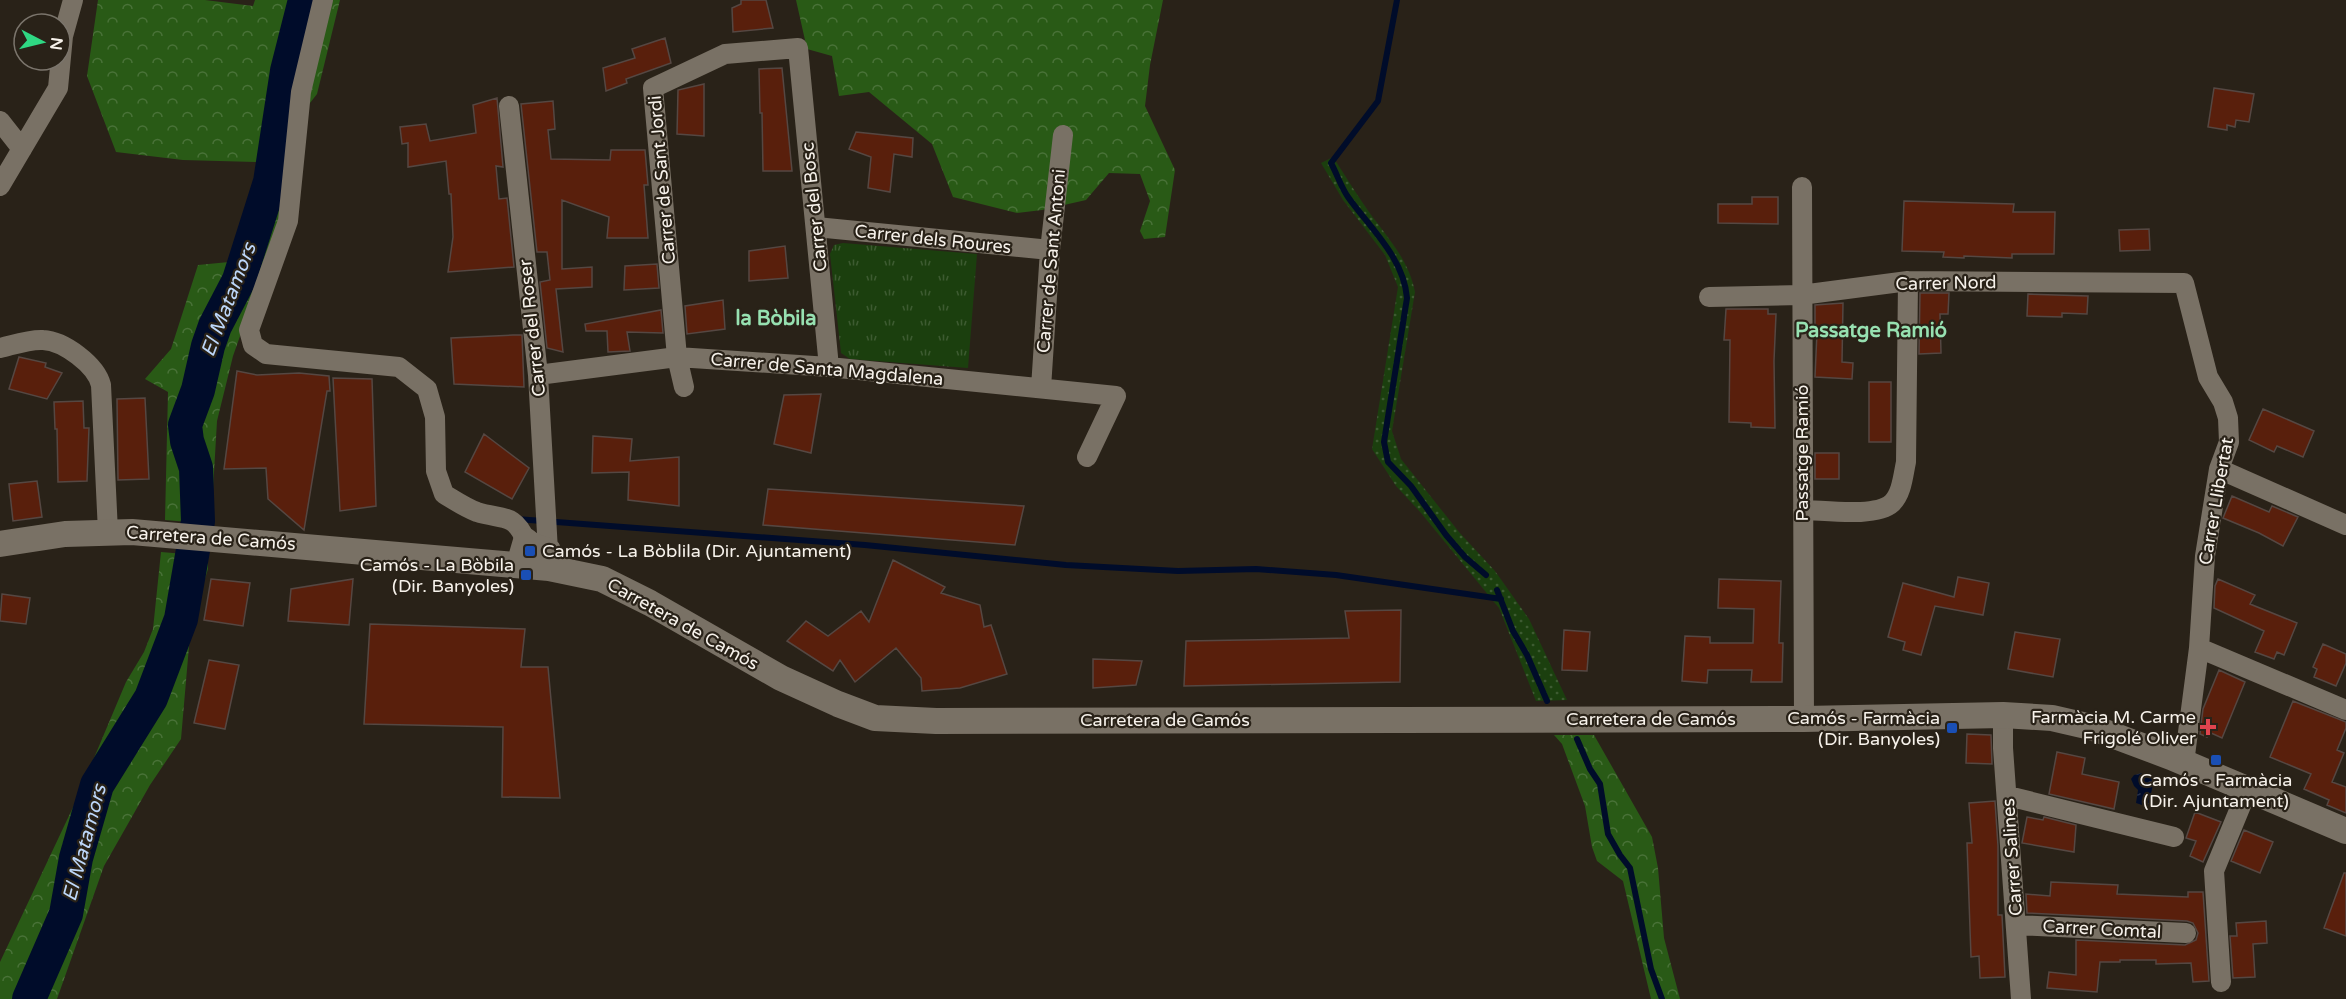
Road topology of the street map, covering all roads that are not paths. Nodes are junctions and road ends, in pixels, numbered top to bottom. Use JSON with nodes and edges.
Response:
{"nodes":[{"id":1,"x":73,"y":0,"type":"edge"},
{"id":2,"x":323,"y":0,"type":"edge"},
{"id":3,"x":798,"y":48,"type":"joint"},
{"id":4,"x":509,"y":106,"type":"dead end"},
{"id":5,"x":0,"y":121,"type":"edge"},
{"id":6,"x":1063,"y":135,"type":"dead end"},
{"id":7,"x":22,"y":149,"type":"junction"},
{"id":8,"x":0,"y":186,"type":"edge"},
{"id":9,"x":1802,"y":187,"type":"dead end"},
{"id":10,"x":816,"y":227,"type":"junction"},
{"id":11,"x":1050,"y":250,"type":"junction"},
{"id":12,"x":1908,"y":281,"type":"junction"},
{"id":13,"x":2184,"y":283,"type":"joint"},
{"id":14,"x":1801,"y":295,"type":"junction"},
{"id":15,"x":1709,"y":297,"type":"dead end"},
{"id":16,"x":0,"y":348,"type":"edge"},
{"id":17,"x":677,"y":357,"type":"junction"},
{"id":18,"x":829,"y":367,"type":"junction"},
{"id":19,"x":538,"y":375,"type":"junction"},
{"id":20,"x":684,"y":387,"type":"dead end"},
{"id":21,"x":1041,"y":388,"type":"junction"},
{"id":22,"x":1088,"y":457,"type":"dead end"},
{"id":23,"x":2219,"y":470,"type":"junction"},
{"id":24,"x":1803,"y":510,"type":"junction"},
{"id":25,"x":2346,"y":525,"type":"edge"},
{"id":26,"x":108,"y":532,"type":"junction"},
{"id":27,"x":0,"y":544,"type":"edge"},
{"id":28,"x":538,"y":553,"type":"junction"},
{"id":29,"x":2199,"y":648,"type":"junction"},
{"id":30,"x":2346,"y":710,"type":"edge"},
{"id":31,"x":2003,"y":715,"type":"junction"},
{"id":32,"x":1804,"y":718,"type":"junction"},
{"id":33,"x":2184,"y":763,"type":"junction"},
{"id":34,"x":2247,"y":790,"type":"junction"},
{"id":35,"x":2008,"y":796,"type":"junction"},
{"id":36,"x":2346,"y":831,"type":"edge"},
{"id":37,"x":2174,"y":837,"type":"dead end"},
{"id":38,"x":2017,"y":925,"type":"junction"},
{"id":39,"x":2186,"y":933,"type":"dead end"},
{"id":40,"x":2221,"y":982,"type":"dead end"},
{"id":41,"x":2021,"y":999,"type":"edge"}],
"edges":[{"from":1,"to":7,"type":"street"},
{"from":2,"to":28,"type":"street"},
{"from":3,"to":10,"type":"street","name":"Carrer del Bosc"},
{"from":3,"to":17,"type":"street","name":"Carrer de Sant Jordi"},
{"from":4,"to":19,"type":"street","name":"Carrer del Roser"},
{"from":5,"to":7,"type":"street"},
{"from":6,"to":11,"type":"street","name":"Carrer de Sant Antoni"},
{"from":7,"to":8,"type":"street"},
{"from":9,"to":14,"type":"street","name":"Passatge Ramió"},
{"from":10,"to":11,"type":"street","name":"Carrer dels Roures"},
{"from":10,"to":18,"type":"street","name":"Carrer del Bosc"},
{"from":11,"to":21,"type":"street","name":"Carrer de Sant Antoni"},
{"from":12,"to":13,"type":"street","name":"Carrer Nord"},
{"from":12,"to":14,"type":"street","name":"Carrer Nord"},
{"from":12,"to":24,"type":"street"},
{"from":13,"to":23,"type":"street","name":"Carrer Llibertat"},
{"from":14,"to":15,"type":"street","name":"Carrer Nord"},
{"from":14,"to":24,"type":"street","name":"Passatge Ramió"},
{"from":16,"to":26,"type":"street"},
{"from":17,"to":18,"type":"street","name":"Carrer de Santa Magdalena"},
{"from":17,"to":19,"type":"street","name":"Carrer de Santa Magdalena"},
{"from":17,"to":20,"type":"street","name":"Carrer de Sant Jordi"},
{"from":18,"to":21,"type":"street","name":"Carrer de Santa Magdalena"},
{"from":19,"to":28,"type":"street","name":"Carrer del Roser"},
{"from":21,"to":22,"type":"street","name":"Carrer de Santa Magdalena"},
{"from":23,"to":25,"type":"street"},
{"from":23,"to":29,"type":"street","name":"Carrer Llibertat"},
{"from":24,"to":32,"type":"street","name":"Passatge Ramió"},
{"from":26,"to":27,"type":"street","name":"Carretera de Camós"},
{"from":26,"to":28,"type":"street","name":"Carretera de Camós"},
{"from":28,"to":32,"type":"street","name":"Carretera de Camós"},
{"from":29,"to":30,"type":"street"},
{"from":29,"to":33,"type":"street","name":"Carrer Llibertat"},
{"from":31,"to":32,"type":"street","name":"Carretera de Camós"},
{"from":31,"to":33,"type":"street","name":"Carretera de Camós"},
{"from":31,"to":35,"type":"street","name":"Carrer Salines"},
{"from":33,"to":34,"type":"street","name":"Carretera de Camós"},
{"from":34,"to":36,"type":"street","name":"Carretera de Camós"},
{"from":34,"to":40,"type":"street"},
{"from":35,"to":37,"type":"street"},
{"from":35,"to":38,"type":"street","name":"Carrer Salines"},
{"from":38,"to":39,"type":"street","name":"Carrer Comtal"},
{"from":38,"to":41,"type":"street","name":"Carrer Salines"}]}
